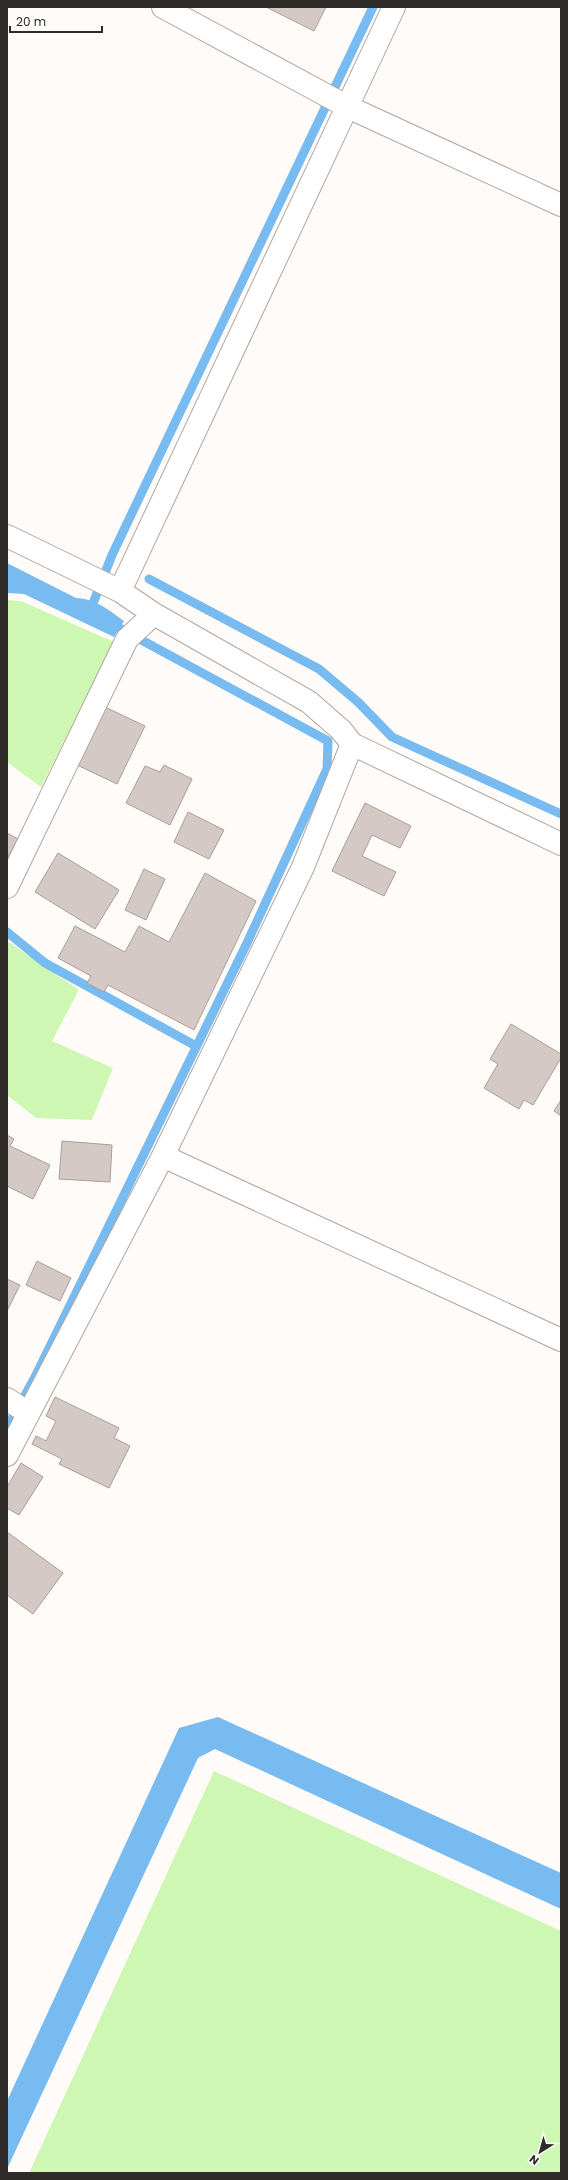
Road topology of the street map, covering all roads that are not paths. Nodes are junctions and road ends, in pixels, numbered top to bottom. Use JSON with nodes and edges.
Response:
{"nodes":[{"id":1,"x":163,"y":7,"type":"edge"},
{"id":2,"x":394,"y":7,"type":"edge"},
{"id":3,"x":348,"y":107,"type":"junction"},
{"id":4,"x":561,"y":205,"type":"edge"},
{"id":5,"x":7,"y":536,"type":"edge"},
{"id":6,"x":120,"y":591,"type":"junction"},
{"id":7,"x":154,"y":614,"type":"junction"},
{"id":8,"x":352,"y":744,"type":"junction"},
{"id":9,"x":561,"y":844,"type":"edge"},
{"id":10,"x":7,"y":887,"type":"edge"},
{"id":11,"x":163,"y":1156,"type":"junction"},
{"id":12,"x":561,"y":1340,"type":"edge"},
{"id":13,"x":8,"y":1399,"type":"edge"},
{"id":14,"x":28,"y":1413,"type":"junction"},
{"id":15,"x":7,"y":1455,"type":"edge"}],
"edges":[{"from":1,"to":3,"type":"street"},
{"from":2,"to":3,"type":"street"},
{"from":3,"to":4,"type":"street"},
{"from":3,"to":6,"type":"street"},
{"from":5,"to":6,"type":"street"},
{"from":6,"to":7,"type":"street"},
{"from":7,"to":8,"type":"street"},
{"from":7,"to":10,"type":"street"},
{"from":8,"to":9,"type":"street"},
{"from":8,"to":11,"type":"street"},
{"from":11,"to":12,"type":"street"},
{"from":11,"to":14,"type":"street"},
{"from":13,"to":14,"type":"street"},
{"from":14,"to":15,"type":"street"}]}
